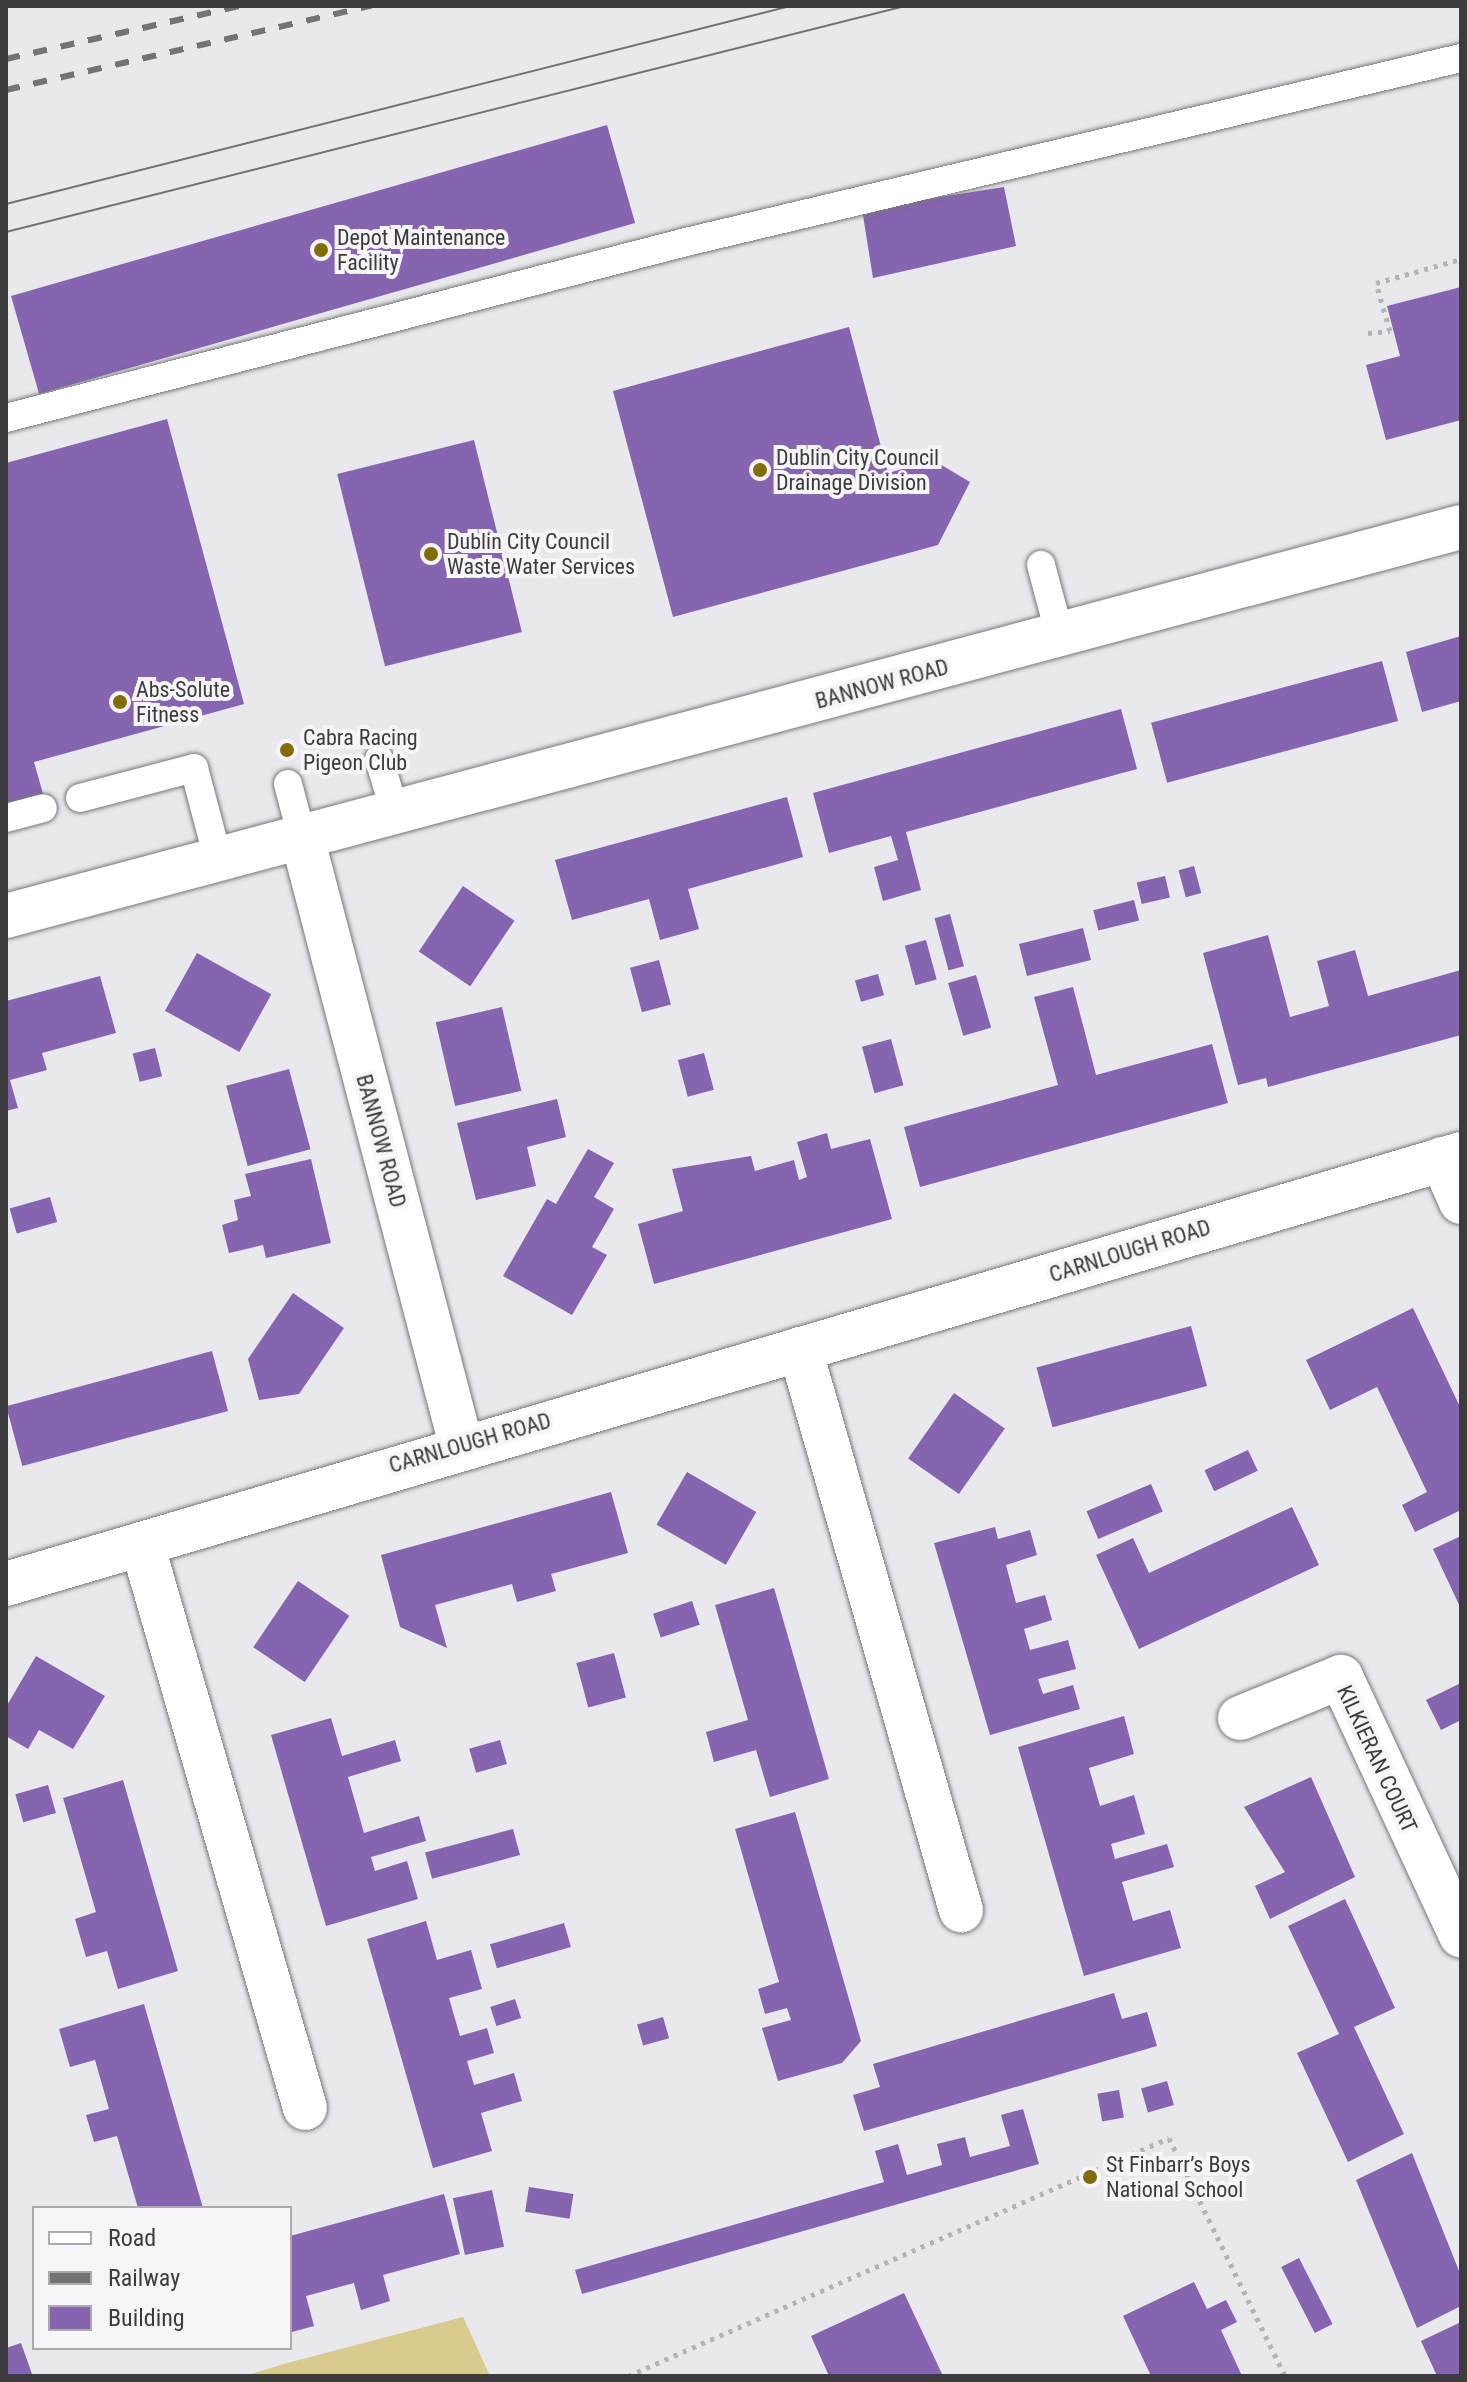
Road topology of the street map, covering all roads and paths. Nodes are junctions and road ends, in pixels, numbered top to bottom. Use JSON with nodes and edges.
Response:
{"nodes":[{"id":1,"x":1461,"y":58,"type":"edge"},
{"id":2,"x":1461,"y":259,"type":"edge"},
{"id":3,"x":1368,"y":333,"type":"dead end"},
{"id":4,"x":6,"y":418,"type":"edge"},
{"id":5,"x":1461,"y":527,"type":"edge"},
{"id":6,"x":1041,"y":565,"type":"dead end"},
{"id":7,"x":1060,"y":636,"type":"junction"},
{"id":8,"x":379,"y":759,"type":"dead end"},
{"id":9,"x":288,"y":784,"type":"dead end"},
{"id":10,"x":80,"y":798,"type":"dead end"},
{"id":11,"x":43,"y":808,"type":"dead end"},
{"id":12,"x":395,"y":812,"type":"junction"},
{"id":13,"x":6,"y":818,"type":"edge"},
{"id":14,"x":302,"y":837,"type":"junction"},
{"id":15,"x":218,"y":859,"type":"junction"},
{"id":16,"x":6,"y":916,"type":"edge"},
{"id":17,"x":1452,"y":1157,"type":"edge"},
{"id":18,"x":1461,"y":1202,"type":"edge"},
{"id":19,"x":800,"y":1349,"type":"junction"},
{"id":20,"x":461,"y":1445,"type":"junction"},
{"id":21,"x":142,"y":1544,"type":"junction"},
{"id":22,"x":6,"y":1584,"type":"edge"},
{"id":23,"x":1240,"y":1718,"type":"dead end"},
{"id":24,"x":961,"y":1910,"type":"dead end"},
{"id":25,"x":1461,"y":1936,"type":"edge"},
{"id":26,"x":305,"y":2108,"type":"dead end"},
{"id":27,"x":628,"y":2376,"type":"edge"},
{"id":28,"x":1285,"y":2376,"type":"edge"}],
"edges":[{"from":1,"to":4,"type":"lane"},
{"from":2,"to":3,"type":"path"},
{"from":5,"to":7,"type":"street","name":"BANNOW ROAD"},
{"from":6,"to":7,"type":"lane"},
{"from":7,"to":12,"type":"street","name":"BANNOW ROAD"},
{"from":8,"to":12,"type":"lane"},
{"from":9,"to":14,"type":"lane"},
{"from":10,"to":15,"type":"lane"},
{"from":11,"to":13,"type":"lane"},
{"from":12,"to":14,"type":"street","name":"BANNOW ROAD"},
{"from":14,"to":15,"type":"street","name":"BANNOW ROAD"},
{"from":14,"to":20,"type":"street","name":"BANNOW ROAD"},
{"from":15,"to":16,"type":"street","name":"BANNOW ROAD"},
{"from":17,"to":18,"type":"street"},
{"from":17,"to":19,"type":"street","name":"CARNLOUGH ROAD"},
{"from":19,"to":20,"type":"street","name":"CARNLOUGH ROAD"},
{"from":19,"to":24,"type":"street"},
{"from":20,"to":21,"type":"street","name":"CARNLOUGH ROAD"},
{"from":21,"to":22,"type":"street","name":"CARNLOUGH ROAD"},
{"from":21,"to":26,"type":"street"},
{"from":23,"to":25,"type":"street","name":"KILKIERAN COURT"},
{"from":27,"to":28,"type":"path"}]}
